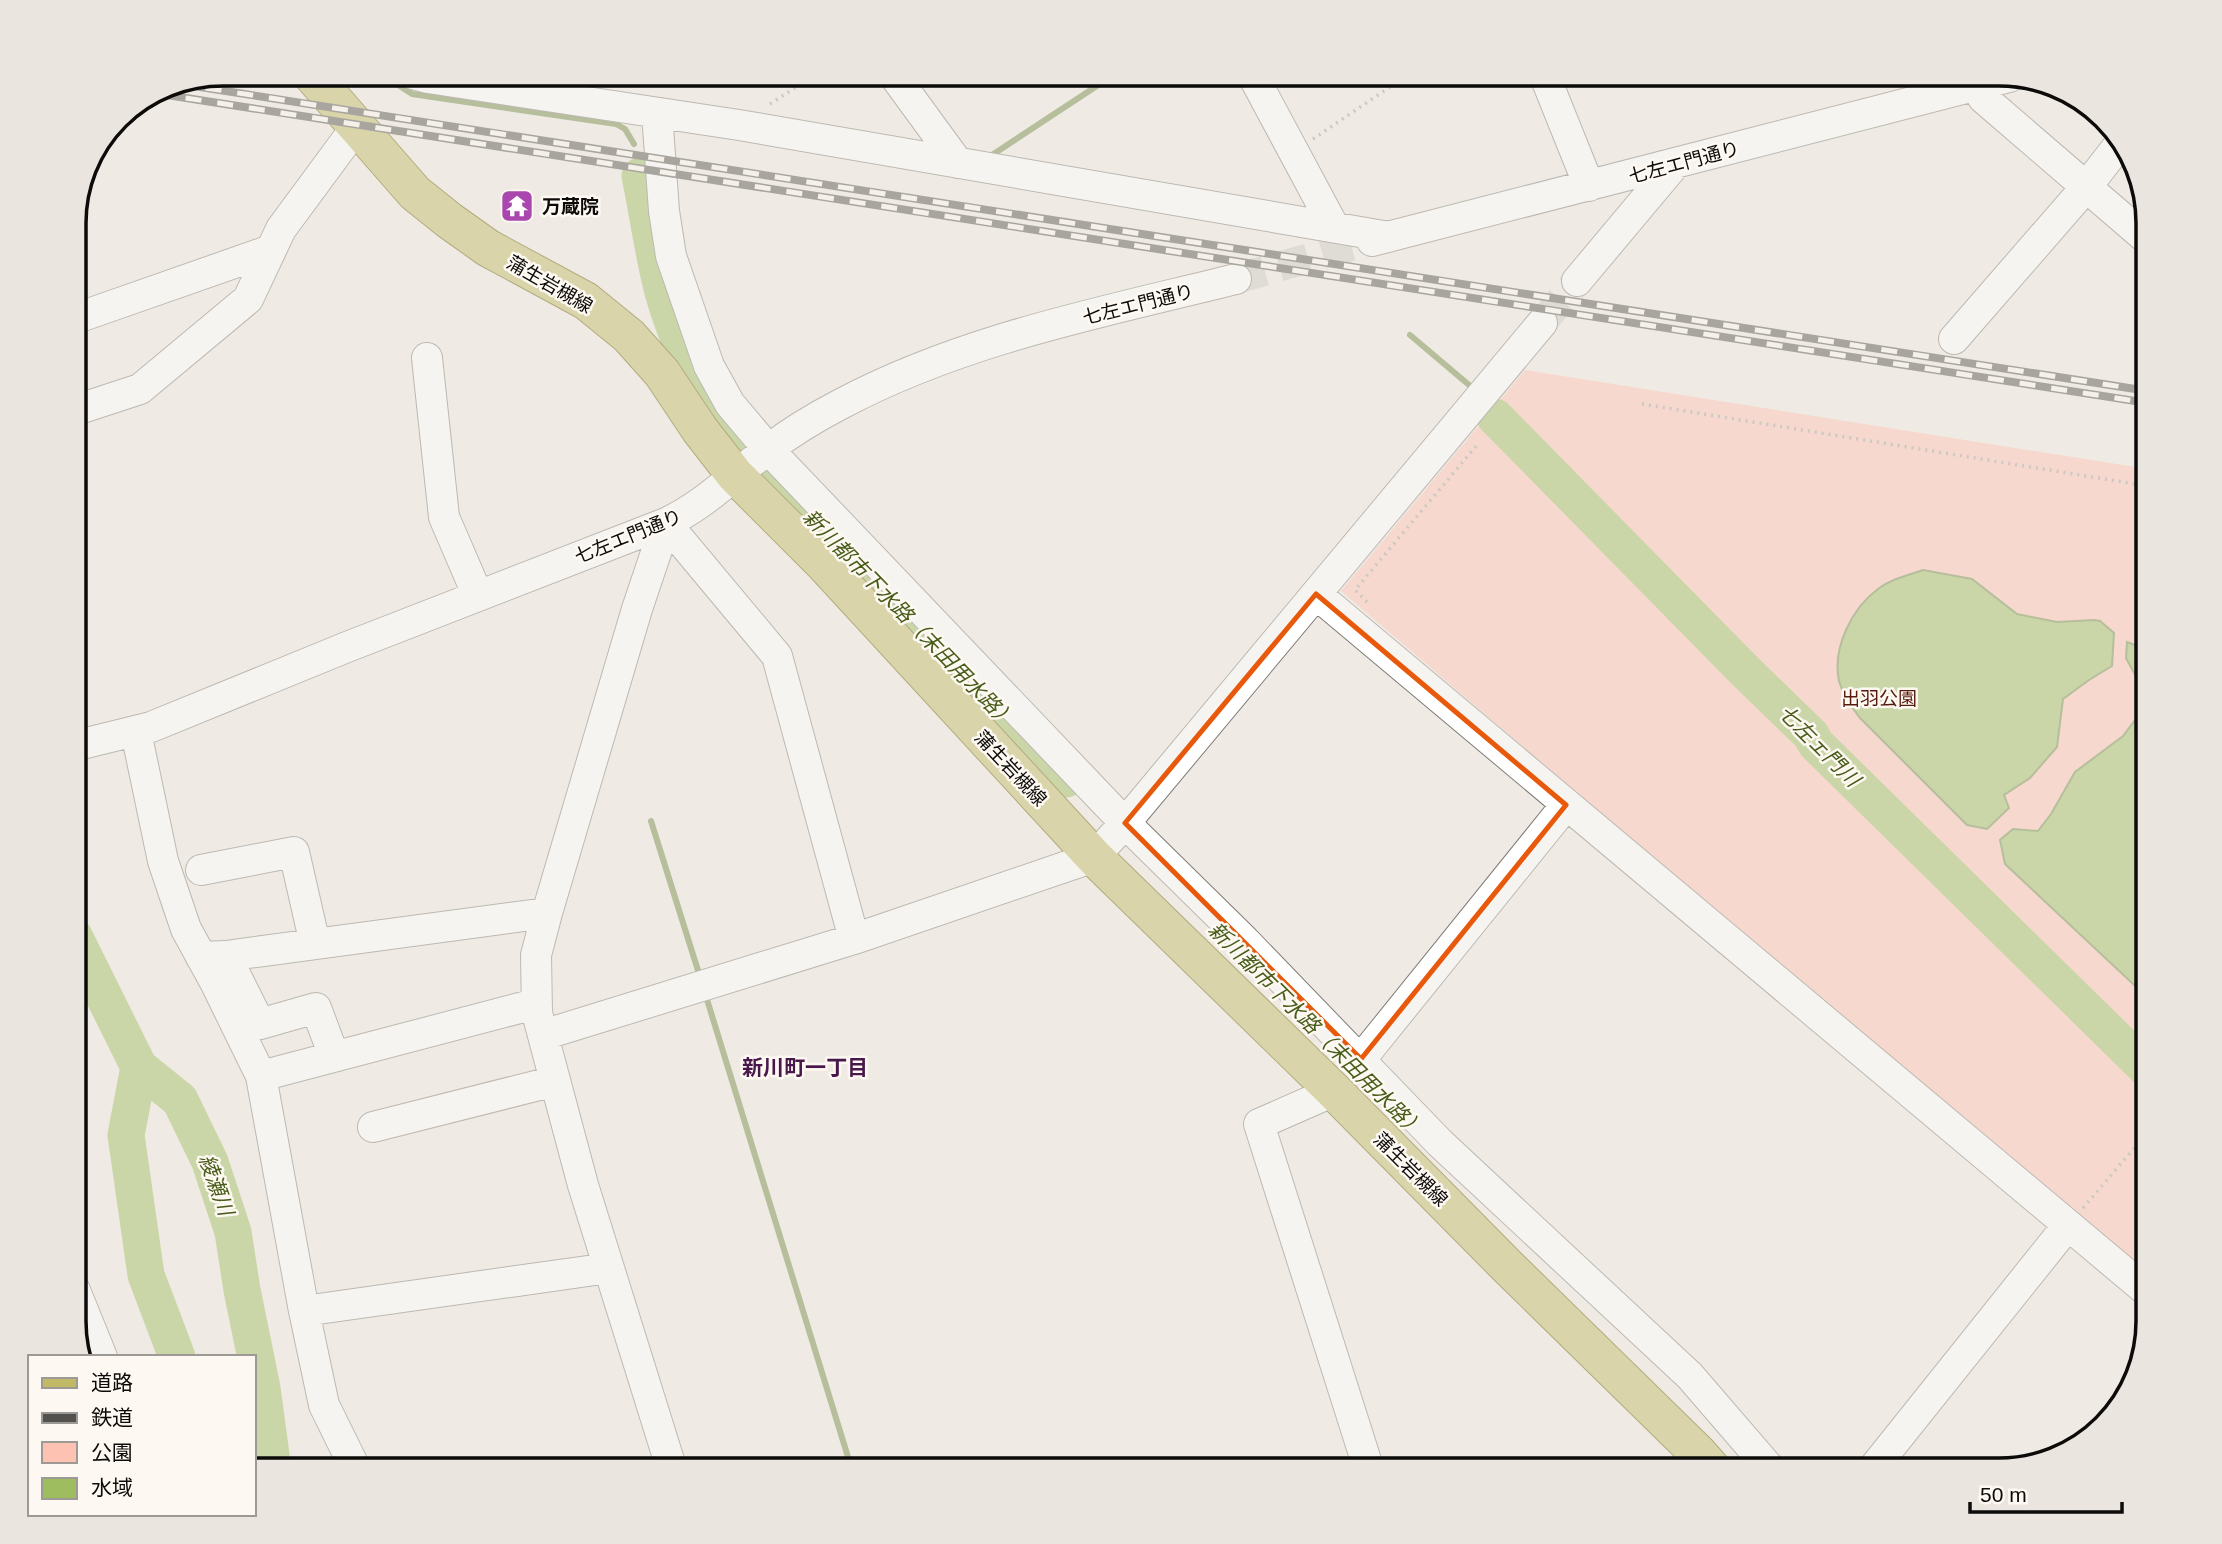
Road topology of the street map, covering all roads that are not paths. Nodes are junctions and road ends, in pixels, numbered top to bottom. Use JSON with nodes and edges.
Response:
{"nodes":[{"id":1,"x":322,"y":86,"type":"edge"},
{"id":2,"x":480,"y":86,"type":"edge"},
{"id":3,"x":902,"y":86,"type":"edge"},
{"id":4,"x":1258,"y":86,"type":"edge"},
{"id":5,"x":1549,"y":86,"type":"edge"},
{"id":6,"x":1970,"y":86,"type":"edge"},
{"id":7,"x":1992,"y":86,"type":"edge"},
{"id":8,"x":657,"y":113,"type":"junction"},
{"id":9,"x":357,"y":126,"type":"junction"},
{"id":10,"x":2115,"y":150,"type":"edge"},
{"id":11,"x":958,"y":163,"type":"junction"},
{"id":12,"x":1675,"y":164,"type":"junction"},
{"id":13,"x":1589,"y":186,"type":"junction"},
{"id":14,"x":2087,"y":186,"type":"junction"},
{"id":15,"x":2136,"y":229,"type":"edge"},
{"id":16,"x":1346,"y":236,"type":"junction"},
{"id":17,"x":271,"y":250,"type":"junction"},
{"id":18,"x":1236,"y":279,"type":"tunnel mouth"},
{"id":19,"x":1577,"y":281,"type":"tunnel mouth"},
{"id":20,"x":86,"y":315,"type":"edge"},
{"id":21,"x":1542,"y":323,"type":"tunnel mouth"},
{"id":22,"x":1954,"y":339,"type":"dead end"},
{"id":23,"x":427,"y":358,"type":"dead end"},
{"id":24,"x":86,"y":405,"type":"edge"},
{"id":25,"x":768,"y":449,"type":"junction"},
{"id":26,"x":736,"y":475,"type":"junction"},
{"id":27,"x":666,"y":523,"type":"junction"},
{"id":28,"x":1316,"y":594,"type":"junction"},
{"id":29,"x":478,"y":596,"type":"junction"},
{"id":30,"x":130,"y":733,"type":"junction"},
{"id":31,"x":86,"y":743,"type":"edge"},
{"id":32,"x":1566,"y":805,"type":"junction"},
{"id":33,"x":1125,"y":823,"type":"junction"},
{"id":34,"x":1094,"y":858,"type":"junction"},
{"id":35,"x":201,"y":870,"type":"dead end"},
{"id":36,"x":547,"y":913,"type":"junction"},
{"id":37,"x":854,"y":939,"type":"junction"},
{"id":38,"x":315,"y":944,"type":"junction"},
{"id":39,"x":214,"y":956,"type":"junction"},
{"id":40,"x":538,"y":1018,"type":"junction"},
{"id":41,"x":334,"y":1056,"type":"junction"},
{"id":42,"x":1361,"y":1059,"type":"junction"},
{"id":43,"x":261,"y":1076,"type":"junction"},
{"id":44,"x":555,"y":1081,"type":"junction"},
{"id":45,"x":1334,"y":1091,"type":"junction"},
{"id":46,"x":373,"y":1127,"type":"dead end"},
{"id":47,"x":2068,"y":1225,"type":"junction"},
{"id":48,"x":609,"y":1268,"type":"junction"},
{"id":49,"x":2136,"y":1282,"type":"edge"},
{"id":50,"x":304,"y":1311,"type":"junction"},
{"id":51,"x":86,"y":1318,"type":"edge"},
{"id":52,"x":101,"y":1355,"type":"edge"},
{"id":53,"x":350,"y":1458,"type":"edge"},
{"id":54,"x":668,"y":1458,"type":"edge"},
{"id":55,"x":1365,"y":1458,"type":"edge"},
{"id":56,"x":1703,"y":1458,"type":"edge"},
{"id":57,"x":1760,"y":1458,"type":"edge"},
{"id":58,"x":1882,"y":1458,"type":"edge"}],
"edges":[{"from":1,"to":9,"type":"main road","name":"蒲生岩槻線"},
{"from":2,"to":8,"type":"street"},
{"from":3,"to":11,"type":"street"},
{"from":4,"to":16,"type":"street"},
{"from":5,"to":13,"type":"street"},
{"from":6,"to":12,"type":"street","name":"七左エ門通り"},
{"from":7,"to":14,"type":"street"},
{"from":8,"to":11,"type":"street"},
{"from":8,"to":25,"type":"street"},
{"from":9,"to":17,"type":"street"},
{"from":9,"to":26,"type":"main road","name":"蒲生岩槻線"},
{"from":10,"to":14,"type":"street"},
{"from":11,"to":16,"type":"street"},
{"from":12,"to":13,"type":"street","name":"七左エ門通り"},
{"from":12,"to":19,"type":"street"},
{"from":13,"to":16,"type":"street","name":"七左エ門通り"},
{"from":14,"to":15,"type":"street"},
{"from":14,"to":22,"type":"street"},
{"from":17,"to":20,"type":"street"},
{"from":17,"to":24,"type":"street"},
{"from":18,"to":25,"type":"street","name":"七左エ門通り"},
{"from":21,"to":28,"type":"street"},
{"from":23,"to":29,"type":"street"},
{"from":25,"to":26,"type":"street","name":"七左エ門通り"},
{"from":25,"to":33,"type":"street"},
{"from":26,"to":27,"type":"street","name":"七左エ門通り"},
{"from":26,"to":34,"type":"main road","name":"蒲生岩槻線"},
{"from":27,"to":29,"type":"street","name":"七左エ門通り"},
{"from":27,"to":36,"type":"street"},
{"from":27,"to":37,"type":"street"},
{"from":28,"to":32,"type":"street"},
{"from":28,"to":33,"type":"street"},
{"from":29,"to":30,"type":"street","name":"七左エ門通り"},
{"from":30,"to":31,"type":"street","name":"七左エ門通り"},
{"from":30,"to":39,"type":"street"},
{"from":32,"to":42,"type":"street"},
{"from":32,"to":47,"type":"street"},
{"from":33,"to":34,"type":"street"},
{"from":33,"to":42,"type":"street"},
{"from":34,"to":37,"type":"street"},
{"from":34,"to":45,"type":"main road","name":"蒲生岩槻線"},
{"from":35,"to":38,"type":"street"},
{"from":36,"to":38,"type":"street"},
{"from":36,"to":40,"type":"street"},
{"from":37,"to":40,"type":"street"},
{"from":38,"to":39,"type":"street"},
{"from":39,"to":41,"type":"street"},
{"from":39,"to":43,"type":"street"},
{"from":40,"to":41,"type":"street"},
{"from":40,"to":44,"type":"street"},
{"from":41,"to":43,"type":"street"},
{"from":42,"to":57,"type":"street"},
{"from":43,"to":50,"type":"street"},
{"from":44,"to":46,"type":"street"},
{"from":44,"to":48,"type":"street"},
{"from":45,"to":55,"type":"street"},
{"from":45,"to":56,"type":"main road","name":"蒲生岩槻線"},
{"from":47,"to":49,"type":"street"},
{"from":47,"to":58,"type":"street"},
{"from":48,"to":50,"type":"street"},
{"from":48,"to":54,"type":"street"},
{"from":50,"to":53,"type":"street"},
{"from":51,"to":52,"type":"street"}]}
